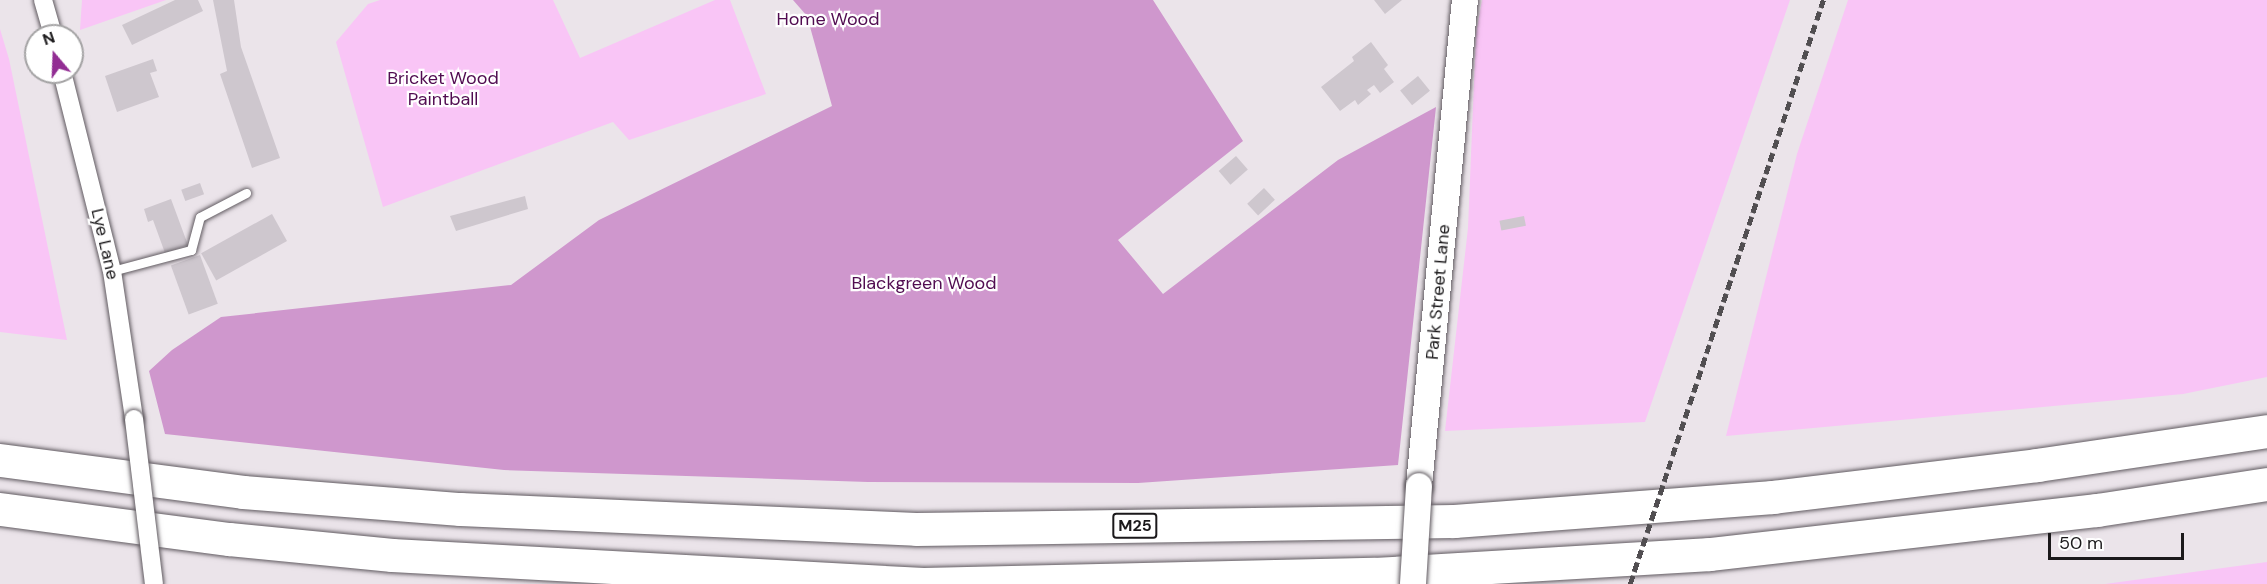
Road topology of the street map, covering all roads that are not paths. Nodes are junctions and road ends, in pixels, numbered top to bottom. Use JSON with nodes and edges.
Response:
{"nodes":[{"id":1,"x":42,"y":0,"type":"edge"},
{"id":2,"x":1465,"y":0,"type":"edge"},
{"id":3,"x":49,"y":24,"type":"edge"},
{"id":4,"x":65,"y":84,"type":"edge"},
{"id":5,"x":246,"y":193,"type":"dead end"},
{"id":6,"x":112,"y":271,"type":"junction"},
{"id":7,"x":2267,"y":431,"type":"edge"},
{"id":8,"x":0,"y":460,"type":"edge"},
{"id":9,"x":2267,"y":484,"type":"edge"},
{"id":10,"x":0,"y":508,"type":"edge"},
{"id":11,"x":154,"y":584,"type":"edge"},
{"id":12,"x":1413,"y":584,"type":"edge"}],
"edges":[{"from":1,"to":3,"type":"street"},
{"from":2,"to":12,"type":"street","name":"Park Street Lane","bridge":true},
{"from":4,"to":6,"type":"street","name":"Lye Lane"},
{"from":5,"to":6,"type":"lane"},
{"from":6,"to":11,"type":"street","name":"Lye Lane","bridge":true},
{"from":7,"to":8,"type":"highway","number":"M25"},
{"from":9,"to":10,"type":"highway"}]}
